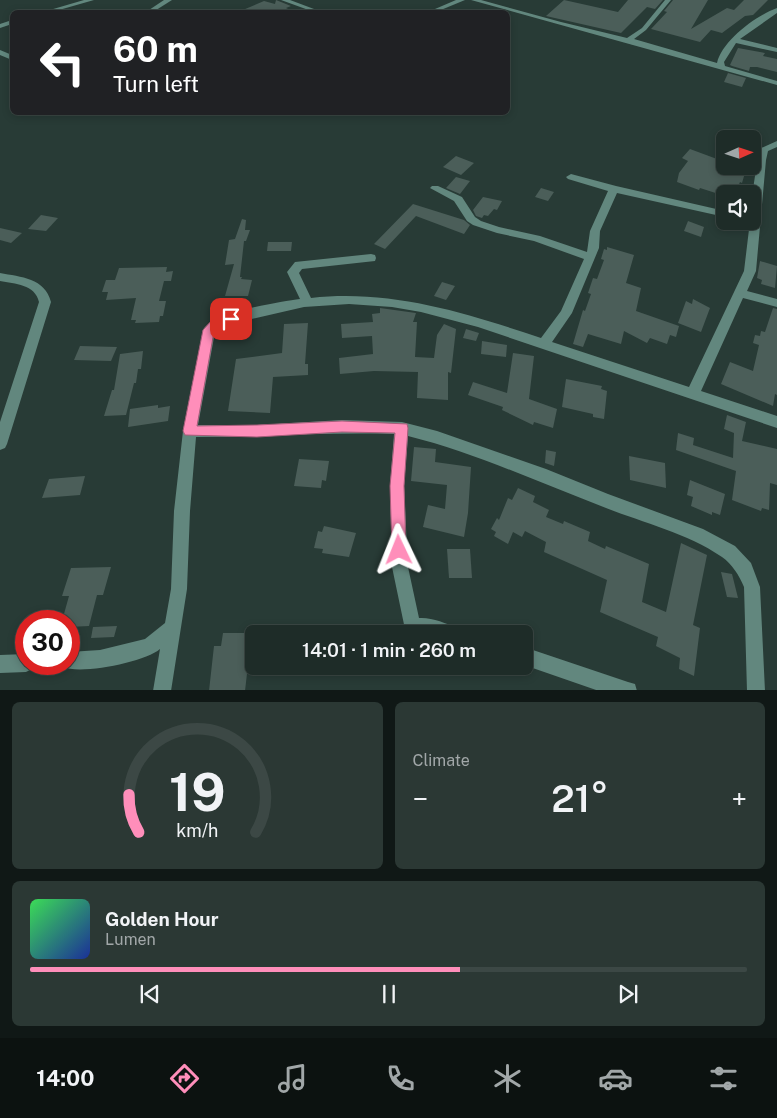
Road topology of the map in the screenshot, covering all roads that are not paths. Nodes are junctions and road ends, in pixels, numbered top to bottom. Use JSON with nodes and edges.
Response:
{"nodes":[{"id":1,"x":91,"y":0,"type":"edge"},
{"id":2,"x":169,"y":0,"type":"edge"},
{"id":3,"x":284,"y":0,"type":"edge"},
{"id":4,"x":462,"y":0,"type":"edge"},
{"id":5,"x":474,"y":0,"type":"edge"},
{"id":6,"x":668,"y":0,"type":"edge"},
{"id":7,"x":54,"y":10,"type":"edge"},
{"id":8,"x":152,"y":10,"type":"edge"},
{"id":9,"x":313,"y":10,"type":"edge"},
{"id":10,"x":436,"y":10,"type":"edge"},
{"id":11,"x":509,"y":10,"type":"edge"},
{"id":12,"x":510,"y":10,"type":"edge"},
{"id":13,"x":777,"y":10,"type":"edge"},
{"id":14,"x":628,"y":40,"type":"junction"},
{"id":15,"x":733,"y":40,"type":"junction"},
{"id":16,"x":777,"y":50,"type":"edge"},
{"id":17,"x":722,"y":67,"type":"junction"},
{"id":18,"x":777,"y":83,"type":"edge"},
{"id":19,"x":777,"y":144,"type":"edge"},
{"id":20,"x":571,"y":177,"type":"dead end"},
{"id":21,"x":758,"y":185,"type":"edge"},
{"id":22,"x":436,"y":188,"type":"dead end"},
{"id":23,"x":614,"y":189,"type":"junction"},
{"id":24,"x":716,"y":212,"type":"edge"},
{"id":25,"x":752,"y":230,"type":"edge"},
{"id":26,"x":589,"y":257,"type":"junction"},
{"id":27,"x":371,"y":258,"type":"dead end"},
{"id":28,"x":0,"y":276,"type":"edge"},
{"id":29,"x":740,"y":293,"type":"junction"},
{"id":30,"x":777,"y":303,"type":"edge"},
{"id":31,"x":308,"y":304,"type":"junction"},
{"id":32,"x":543,"y":344,"type":"junction"},
{"id":33,"x":693,"y":393,"type":"junction"},
{"id":34,"x":777,"y":422,"type":"edge"},
{"id":35,"x":402,"y":428,"type":"junction"},
{"id":36,"x":190,"y":431,"type":"junction"},
{"id":37,"x":0,"y":444,"type":"edge"},
{"id":38,"x":411,"y":625,"type":"edge"},
{"id":39,"x":173,"y":627,"type":"junction"},
{"id":40,"x":533,"y":659,"type":"edge"},
{"id":41,"x":80,"y":661,"type":"edge"},
{"id":42,"x":15,"y":663,"type":"edge"},
{"id":43,"x":0,"y":664,"type":"edge"},
{"id":44,"x":162,"y":690,"type":"edge"},
{"id":45,"x":628,"y":690,"type":"edge"},
{"id":46,"x":756,"y":690,"type":"edge"}],
"edges":[{"from":1,"to":7,"type":"street"},
{"from":2,"to":8,"type":"street"},
{"from":3,"to":9,"type":"street"},
{"from":4,"to":10,"type":"street"},
{"from":5,"to":11,"type":"street"},
{"from":6,"to":14,"type":"street"},
{"from":12,"to":14,"type":"street"},
{"from":13,"to":15,"type":"street"},
{"from":14,"to":17,"type":"street"},
{"from":15,"to":16,"type":"street"},
{"from":15,"to":17,"type":"street"},
{"from":17,"to":18,"type":"street"},
{"from":19,"to":21,"type":"street"},
{"from":20,"to":23,"type":"street"},
{"from":22,"to":26,"type":"street"},
{"from":23,"to":24,"type":"street"},
{"from":23,"to":26,"type":"street"},
{"from":25,"to":29,"type":"street"},
{"from":26,"to":32,"type":"street"},
{"from":27,"to":31,"type":"street"},
{"from":28,"to":37,"type":"street"},
{"from":29,"to":30,"type":"street"},
{"from":29,"to":33,"type":"street"},
{"from":31,"to":32,"type":"street"},
{"from":31,"to":36,"type":"street"},
{"from":32,"to":33,"type":"street"},
{"from":33,"to":34,"type":"street"},
{"from":35,"to":36,"type":"street"},
{"from":35,"to":38,"type":"street"},
{"from":35,"to":46,"type":"street"},
{"from":36,"to":39,"type":"street"},
{"from":39,"to":41,"type":"street"},
{"from":39,"to":44,"type":"street"},
{"from":40,"to":45,"type":"street"},
{"from":42,"to":43,"type":"street"}]}
